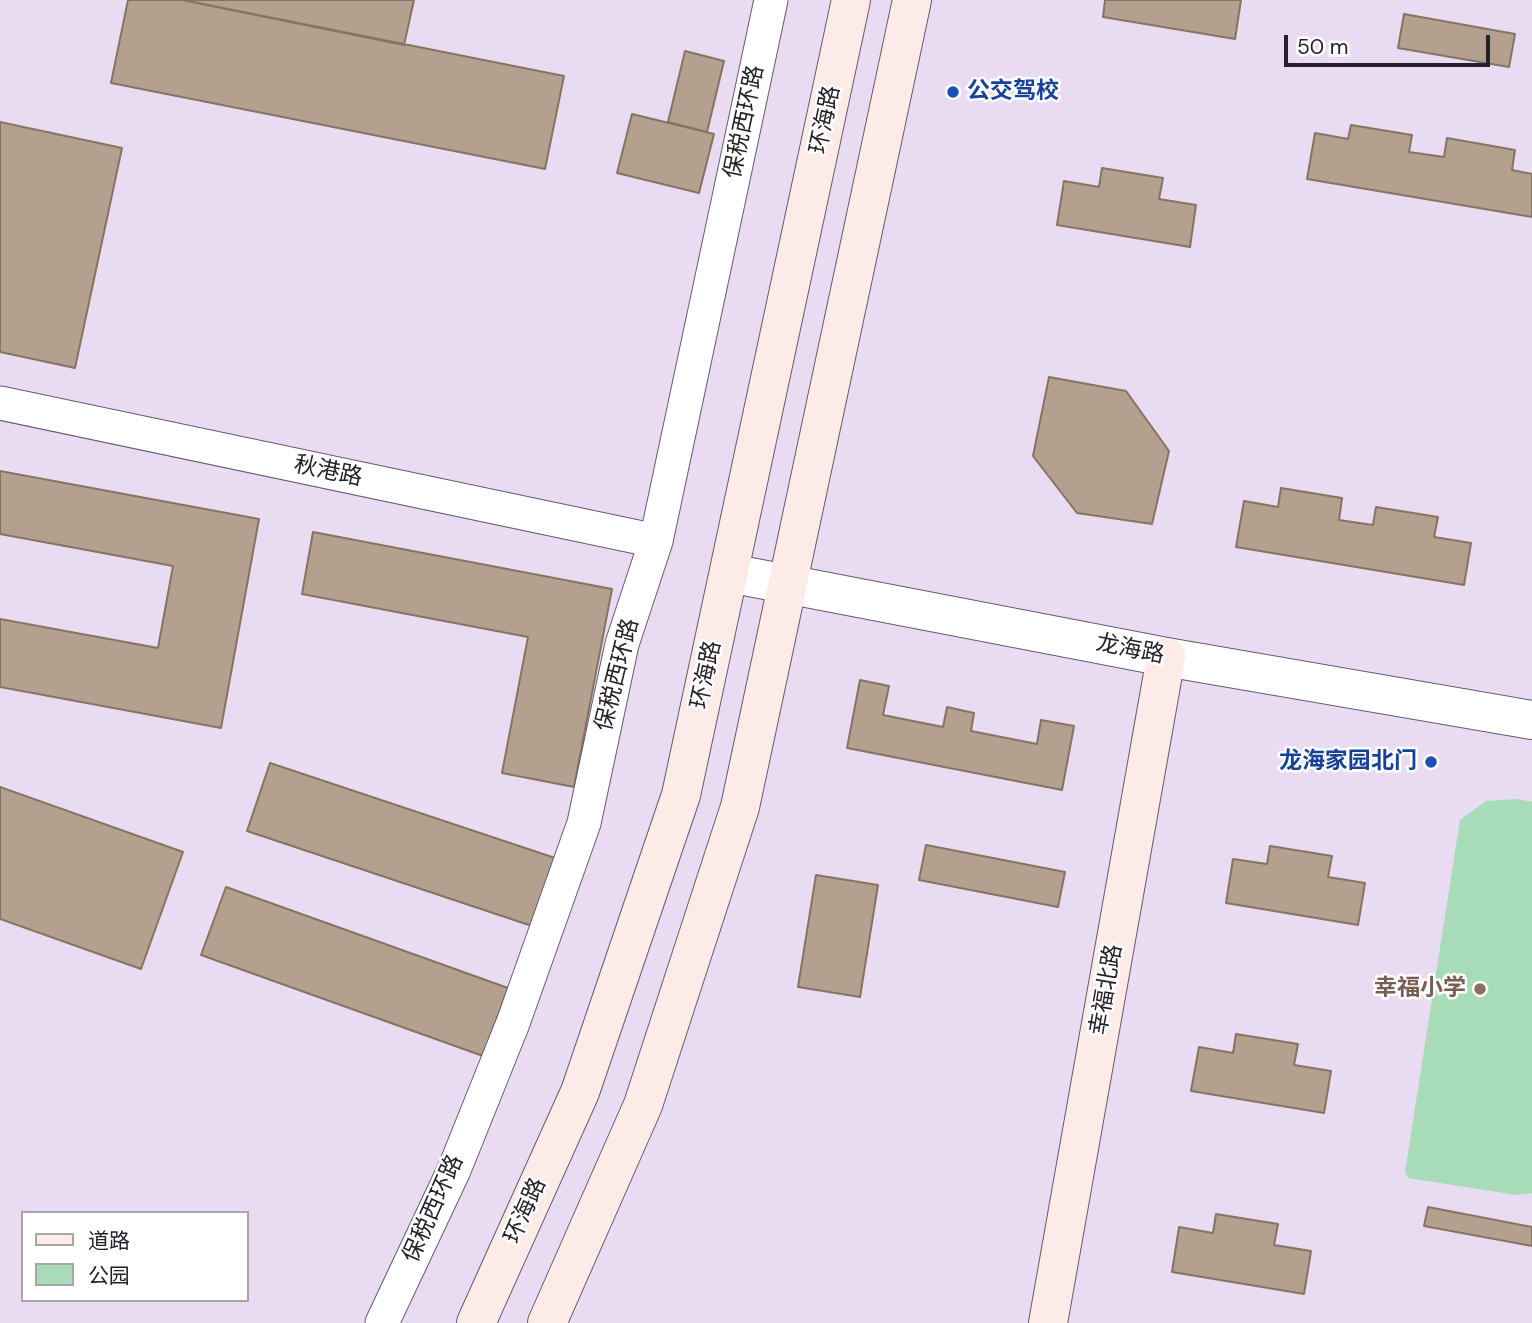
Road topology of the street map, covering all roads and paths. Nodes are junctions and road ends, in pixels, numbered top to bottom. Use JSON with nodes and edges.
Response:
{"nodes":[{"id":1,"x":771,"y":0,"type":"edge"},
{"id":2,"x":851,"y":0,"type":"edge"},
{"id":3,"x":912,"y":0,"type":"edge"},
{"id":4,"x":0,"y":403,"type":"edge"},
{"id":5,"x":656,"y":541,"type":"junction"},
{"id":6,"x":729,"y":573,"type":"junction"},
{"id":7,"x":786,"y":583,"type":"junction"},
{"id":8,"x":1166,"y":657,"type":"junction"},
{"id":9,"x":1532,"y":720,"type":"edge"},
{"id":10,"x":382,"y":1323,"type":"edge"},
{"id":11,"x":476,"y":1323,"type":"edge"},
{"id":12,"x":547,"y":1323,"type":"edge"},
{"id":13,"x":1048,"y":1323,"type":"edge"}],
"edges":[{"from":1,"to":5,"type":"street","name":"保税西环路"},
{"from":2,"to":6,"type":"main road","name":"环海路"},
{"from":3,"to":7,"type":"main road"},
{"from":4,"to":5,"type":"street","name":"秋港路"},
{"from":5,"to":10,"type":"street","name":"保税西环路"},
{"from":6,"to":7,"type":"street","name":"龙海路"},
{"from":6,"to":11,"type":"main road","name":"环海路"},
{"from":7,"to":8,"type":"street","name":"龙海路"},
{"from":7,"to":12,"type":"main road"},
{"from":8,"to":9,"type":"street","name":"龙海路"},
{"from":8,"to":13,"type":"main road","name":"幸福北路"}]}
